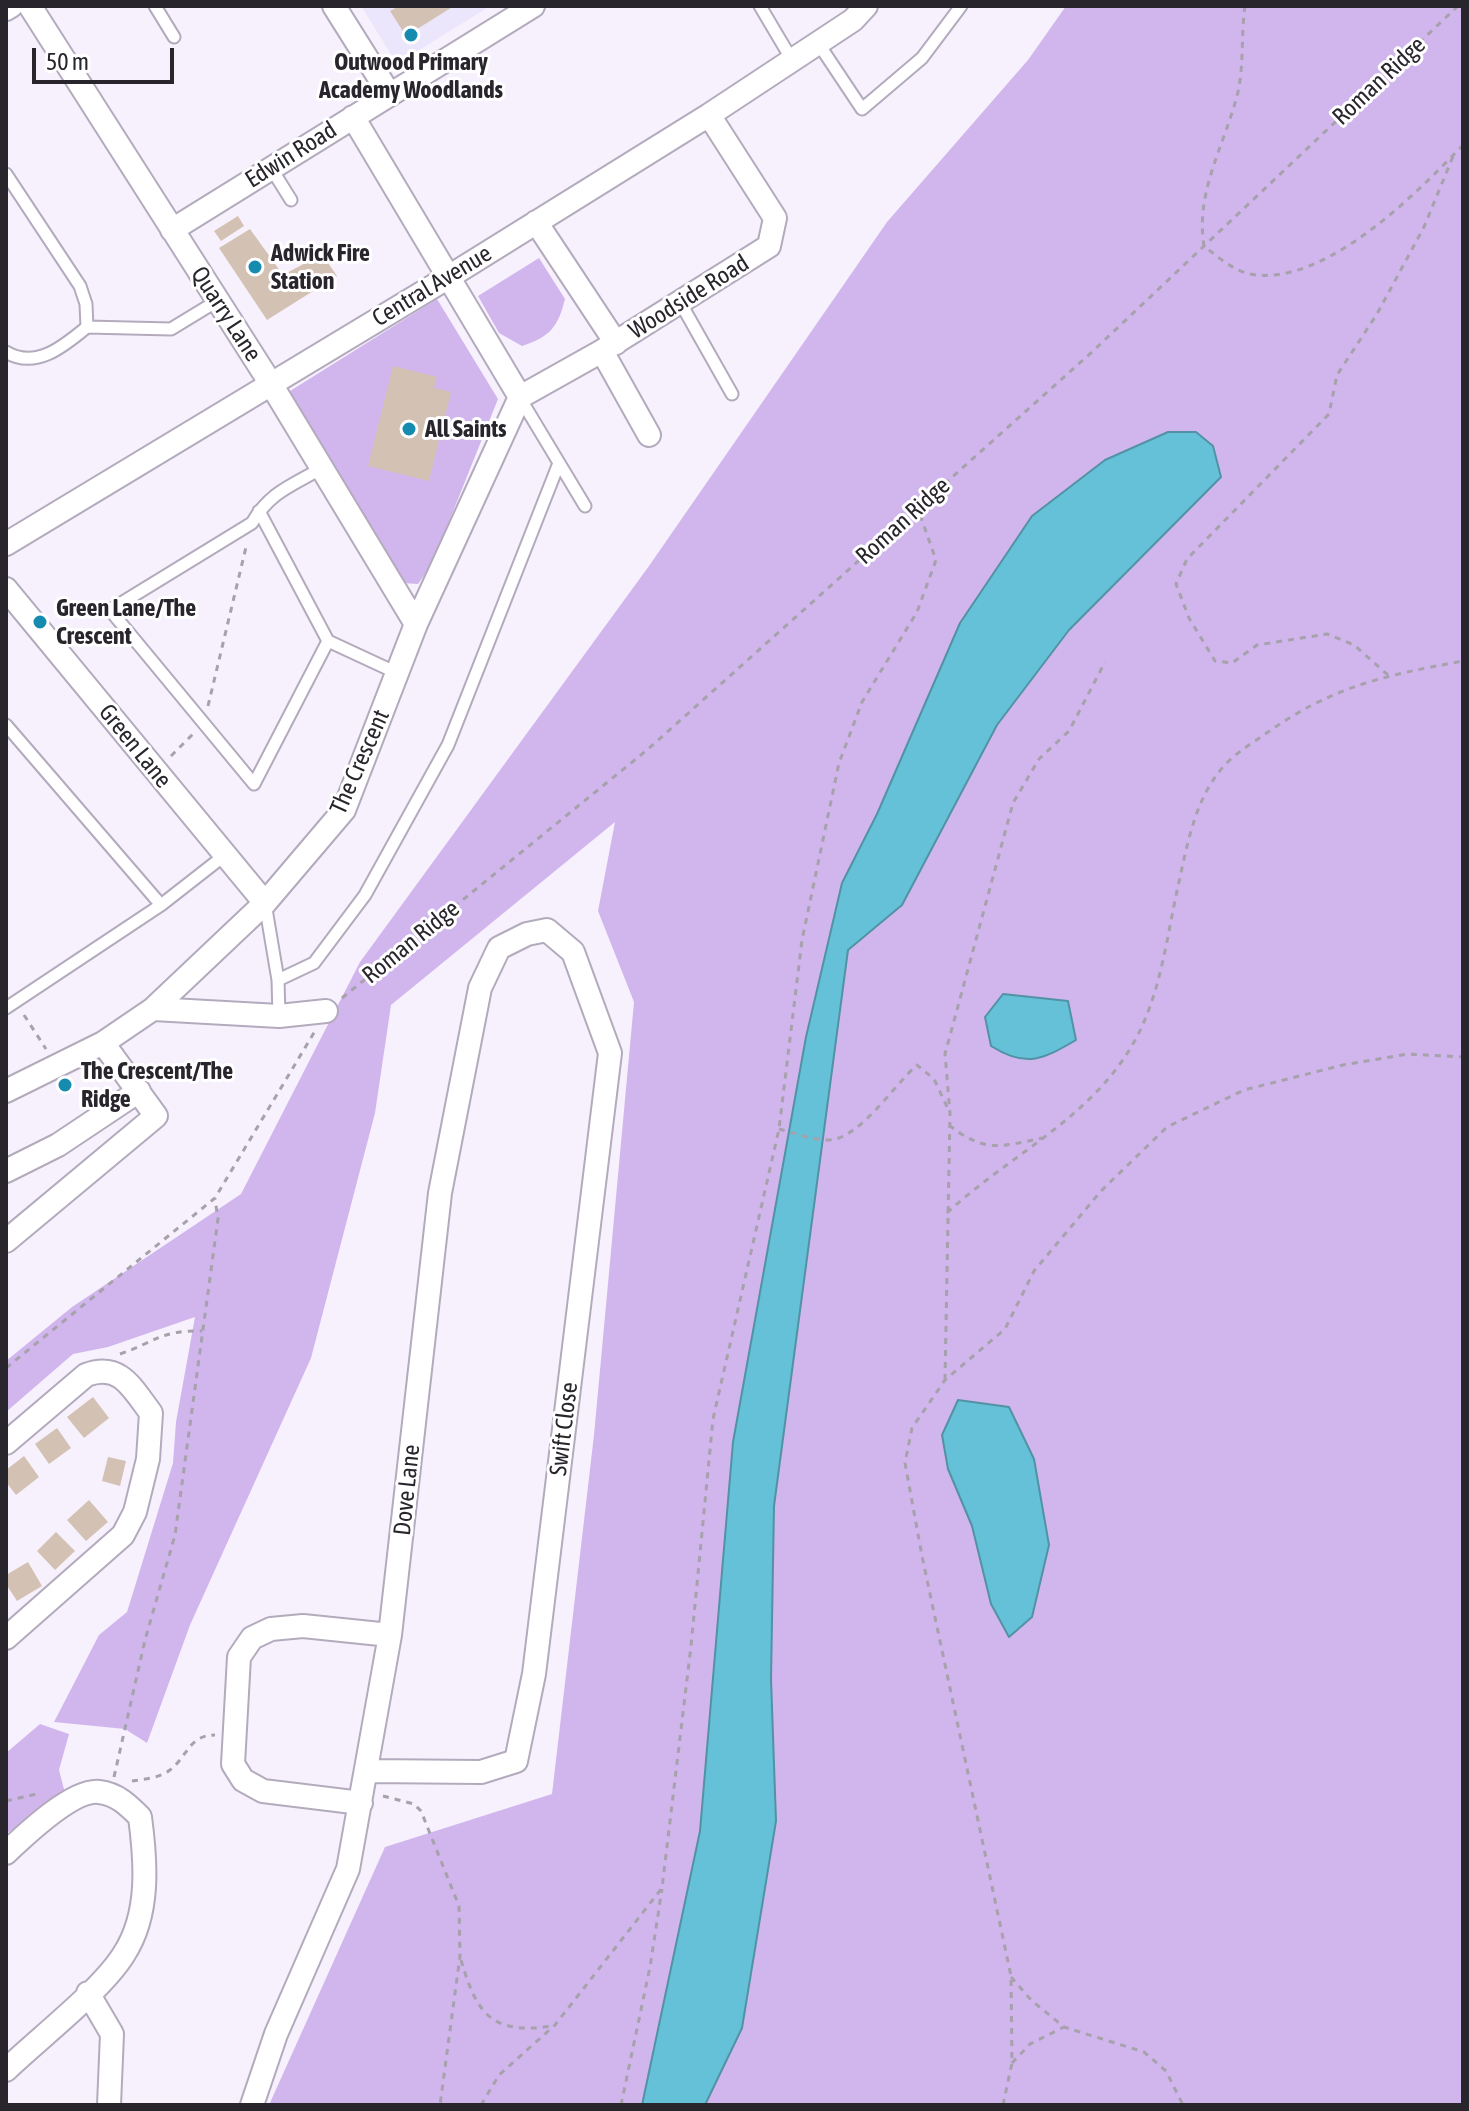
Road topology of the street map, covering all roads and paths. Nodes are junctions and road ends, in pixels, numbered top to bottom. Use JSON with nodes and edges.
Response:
{"nodes":[{"id":1,"x":11,"y":6,"type":"edge"},
{"id":2,"x":30,"y":6,"type":"edge"},
{"id":3,"x":155,"y":6,"type":"edge"},
{"id":4,"x":334,"y":6,"type":"edge"},
{"id":5,"x":533,"y":6,"type":"edge"},
{"id":6,"x":760,"y":6,"type":"edge"},
{"id":7,"x":961,"y":6,"type":"edge"},
{"id":8,"x":1245,"y":6,"type":"edge"},
{"id":9,"x":1458,"y":6,"type":"edge"},
{"id":10,"x":6,"y":9,"type":"edge"},
{"id":11,"x":855,"y":11,"type":"edge"},
{"id":12,"x":174,"y":37,"type":"dead end"},
{"id":13,"x":818,"y":43,"type":"junction"},
{"id":14,"x":792,"y":60,"type":"junction"},
{"id":15,"x":390,"y":95,"type":"junction"},
{"id":16,"x":709,"y":115,"type":"junction"},
{"id":17,"x":353,"y":117,"type":"junction"},
{"id":18,"x":1463,"y":145,"type":"edge"},
{"id":19,"x":1454,"y":154,"type":"junction"},
{"id":20,"x":271,"y":168,"type":"junction"},
{"id":21,"x":6,"y":174,"type":"edge"},
{"id":22,"x":291,"y":200,"type":"dead end"},
{"id":23,"x":536,"y":222,"type":"junction"},
{"id":24,"x":172,"y":230,"type":"junction"},
{"id":25,"x":1204,"y":246,"type":"junction"},
{"id":26,"x":447,"y":278,"type":"junction"},
{"id":27,"x":217,"y":301,"type":"junction"},
{"id":28,"x":680,"y":302,"type":"junction"},
{"id":29,"x":87,"y":327,"type":"junction"},
{"id":30,"x":609,"y":347,"type":"junction"},
{"id":31,"x":6,"y":352,"type":"edge"},
{"id":32,"x":271,"y":384,"type":"junction"},
{"id":33,"x":732,"y":394,"type":"dead end"},
{"id":34,"x":520,"y":397,"type":"junction"},
{"id":35,"x":649,"y":435,"type":"dead end"},
{"id":36,"x":559,"y":463,"type":"junction"},
{"id":37,"x":322,"y":468,"type":"junction"},
{"id":38,"x":585,"y":506,"type":"dead end"},
{"id":39,"x":917,"y":508,"type":"junction"},
{"id":40,"x":259,"y":511,"type":"junction"},
{"id":41,"x":252,"y":523,"type":"junction"},
{"id":42,"x":6,"y":544,"type":"edge"},
{"id":43,"x":6,"y":589,"type":"edge"},
{"id":44,"x":416,"y":624,"type":"junction"},
{"id":45,"x":328,"y":641,"type":"junction"},
{"id":46,"x":1463,"y":661,"type":"edge"},
{"id":47,"x":1105,"y":662,"type":"dead end"},
{"id":48,"x":397,"y":673,"type":"junction"},
{"id":49,"x":1388,"y":675,"type":"junction"},
{"id":50,"x":204,"y":724,"type":"junction"},
{"id":51,"x":6,"y":725,"type":"edge"},
{"id":52,"x":156,"y":771,"type":"junction"},
{"id":53,"x":225,"y":855,"type":"junction"},
{"id":54,"x":265,"y":903,"type":"junction"},
{"id":55,"x":161,"y":905,"type":"junction"},
{"id":56,"x":573,"y":952,"type":"joint"},
{"id":57,"x":278,"y":980,"type":"junction"},
{"id":58,"x":11,"y":1006,"type":"edge"},
{"id":59,"x":153,"y":1009,"type":"junction"},
{"id":60,"x":326,"y":1011,"type":"junction"},
{"id":61,"x":279,"y":1016,"type":"junction"},
{"id":62,"x":103,"y":1043,"type":"junction"},
{"id":63,"x":1463,"y":1057,"type":"edge"},
{"id":64,"x":57,"y":1066,"type":"junction"},
{"id":65,"x":6,"y":1091,"type":"edge"},
{"id":66,"x":139,"y":1091,"type":"junction"},
{"id":67,"x":950,"y":1113,"type":"junction"},
{"id":68,"x":949,"y":1125,"type":"junction"},
{"id":69,"x":779,"y":1129,"type":"junction"},
{"id":70,"x":1046,"y":1137,"type":"junction"},
{"id":71,"x":6,"y":1171,"type":"edge"},
{"id":72,"x":215,"y":1198,"type":"junction"},
{"id":73,"x":947,"y":1213,"type":"junction"},
{"id":74,"x":6,"y":1241,"type":"edge"},
{"id":75,"x":203,"y":1331,"type":"junction"},
{"id":76,"x":6,"y":1368,"type":"edge"},
{"id":77,"x":113,"y":1372,"type":"junction"},
{"id":78,"x":945,"y":1380,"type":"junction"},
{"id":79,"x":6,"y":1443,"type":"edge"},
{"id":80,"x":390,"y":1635,"type":"junction"},
{"id":81,"x":6,"y":1638,"type":"edge"},
{"id":82,"x":203,"y":1735,"type":"dead end"},
{"id":83,"x":154,"y":1778,"type":"dead end"},
{"id":84,"x":112,"y":1784,"type":"dead end"},
{"id":85,"x":363,"y":1789,"type":"junction"},
{"id":86,"x":6,"y":1853,"type":"edge"},
{"id":87,"x":662,"y":1888,"type":"junction"},
{"id":88,"x":460,"y":1956,"type":"junction"},
{"id":89,"x":1011,"y":1976,"type":"junction"},
{"id":90,"x":88,"y":1993,"type":"junction"},
{"id":91,"x":555,"y":2025,"type":"junction"},
{"id":92,"x":1064,"y":2027,"type":"junction"},
{"id":93,"x":1012,"y":2063,"type":"junction"},
{"id":94,"x":6,"y":2070,"type":"edge"},
{"id":95,"x":109,"y":2105,"type":"edge"},
{"id":96,"x":252,"y":2105,"type":"edge"},
{"id":97,"x":440,"y":2105,"type":"edge"},
{"id":98,"x":481,"y":2105,"type":"edge"},
{"id":99,"x":621,"y":2105,"type":"edge"},
{"id":100,"x":1003,"y":2105,"type":"edge"},
{"id":101,"x":1183,"y":2105,"type":"edge"}],
"edges":[{"from":1,"to":10,"type":"street"},
{"from":2,"to":24,"type":"street","name":"Quarry Lane"},
{"from":3,"to":12,"type":"lane"},
{"from":4,"to":15,"type":"street"},
{"from":5,"to":15,"type":"street","name":"Edwin Road"},
{"from":6,"to":14,"type":"lane"},
{"from":7,"to":13,"type":"lane"},
{"from":8,"to":25,"type":"path"},
{"from":9,"to":25,"type":"path","name":"Roman Ridge"},
{"from":11,"to":13,"type":"street","name":"Central Avenue"},
{"from":13,"to":14,"type":"street","name":"Central Avenue"},
{"from":14,"to":16,"type":"street","name":"Central Avenue"},
{"from":15,"to":17,"type":"street","name":"Edwin Road"},
{"from":16,"to":23,"type":"street","name":"Central Avenue"},
{"from":16,"to":28,"type":"street","name":"Woodside Road"},
{"from":17,"to":20,"type":"street","name":"Edwin Road"},
{"from":17,"to":26,"type":"street"},
{"from":18,"to":19,"type":"path"},
{"from":19,"to":25,"type":"path"},
{"from":19,"to":49,"type":"path"},
{"from":20,"to":22,"type":"lane"},
{"from":20,"to":24,"type":"street","name":"Edwin Road"},
{"from":21,"to":29,"type":"lane"},
{"from":23,"to":26,"type":"street","name":"Central Avenue"},
{"from":23,"to":30,"type":"street"},
{"from":24,"to":27,"type":"street","name":"Quarry Lane"},
{"from":25,"to":39,"type":"path","name":"Roman Ridge"},
{"from":26,"to":32,"type":"street","name":"Central Avenue"},
{"from":26,"to":34,"type":"street"},
{"from":27,"to":29,"type":"lane"},
{"from":27,"to":32,"type":"street","name":"Quarry Lane"},
{"from":28,"to":30,"type":"street","name":"Woodside Road"},
{"from":28,"to":33,"type":"lane"},
{"from":29,"to":31,"type":"lane"},
{"from":30,"to":34,"type":"street","name":"Woodside Road"},
{"from":30,"to":35,"type":"street"},
{"from":32,"to":37,"type":"street","name":"Quarry Lane"},
{"from":32,"to":42,"type":"street","name":"Central Avenue"},
{"from":34,"to":36,"type":"lane"},
{"from":34,"to":44,"type":"street","name":"The Crescent"},
{"from":36,"to":38,"type":"lane"},
{"from":36,"to":57,"type":"lane"},
{"from":37,"to":40,"type":"lane"},
{"from":37,"to":44,"type":"street","name":"Quarry Lane"},
{"from":39,"to":60,"type":"path","name":"Roman Ridge"},
{"from":39,"to":69,"type":"path"},
{"from":40,"to":41,"type":"lane"},
{"from":40,"to":45,"type":"lane"},
{"from":41,"to":50,"type":"path"},
{"from":41,"to":50,"type":"lane"},
{"from":43,"to":52,"type":"street","name":"Green Lane"},
{"from":44,"to":48,"type":"street","name":"The Crescent"},
{"from":45,"to":48,"type":"lane"},
{"from":45,"to":50,"type":"lane"},
{"from":46,"to":49,"type":"path"},
{"from":47,"to":67,"type":"path"},
{"from":48,"to":54,"type":"street","name":"The Crescent"},
{"from":49,"to":70,"type":"path"},
{"from":50,"to":52,"type":"path"},
{"from":51,"to":55,"type":"lane"},
{"from":52,"to":53,"type":"street","name":"Green Lane"},
{"from":53,"to":54,"type":"street","name":"Green Lane"},
{"from":53,"to":55,"type":"lane"},
{"from":54,"to":57,"type":"lane"},
{"from":54,"to":59,"type":"street","name":"The Crescent"},
{"from":55,"to":58,"type":"lane"},
{"from":56,"to":80,"type":"street","name":"Dove Lane"},
{"from":56,"to":85,"type":"street","name":"Swift Close"},
{"from":57,"to":61,"type":"lane"},
{"from":58,"to":64,"type":"path"},
{"from":59,"to":61,"type":"street"},
{"from":59,"to":62,"type":"street","name":"The Crescent"},
{"from":60,"to":61,"type":"street"},
{"from":60,"to":72,"type":"path","name":"Roman Ridge"},
{"from":62,"to":64,"type":"street","name":"The Crescent"},
{"from":62,"to":66,"type":"street"},
{"from":63,"to":78,"type":"path"},
{"from":64,"to":65,"type":"street","name":"The Crescent"},
{"from":66,"to":71,"type":"street"},
{"from":66,"to":74,"type":"street"},
{"from":67,"to":68,"type":"path"},
{"from":67,"to":69,"type":"path"},
{"from":68,"to":70,"type":"path"},
{"from":68,"to":73,"type":"path"},
{"from":69,"to":87,"type":"path"},
{"from":70,"to":73,"type":"path"},
{"from":72,"to":75,"type":"path"},
{"from":72,"to":76,"type":"path","name":"Roman Ridge"},
{"from":73,"to":78,"type":"path"},
{"from":75,"to":77,"type":"path"},
{"from":75,"to":84,"type":"path"},
{"from":77,"to":79,"type":"street"},
{"from":77,"to":81,"type":"street"},
{"from":78,"to":89,"type":"path"},
{"from":80,"to":85,"type":"street","name":"Dove Lane"},
{"from":80,"to":85,"type":"street"},
{"from":82,"to":83,"type":"path"},
{"from":85,"to":88,"type":"path"},
{"from":85,"to":96,"type":"street","name":"Dove Lane"},
{"from":86,"to":90,"type":"street"},
{"from":87,"to":91,"type":"path"},
{"from":87,"to":99,"type":"path"},
{"from":88,"to":91,"type":"path"},
{"from":88,"to":97,"type":"path"},
{"from":89,"to":92,"type":"path"},
{"from":89,"to":93,"type":"path"},
{"from":90,"to":94,"type":"street"},
{"from":90,"to":95,"type":"street"},
{"from":91,"to":98,"type":"path"},
{"from":92,"to":93,"type":"path"},
{"from":92,"to":101,"type":"path"},
{"from":93,"to":100,"type":"path"}]}
